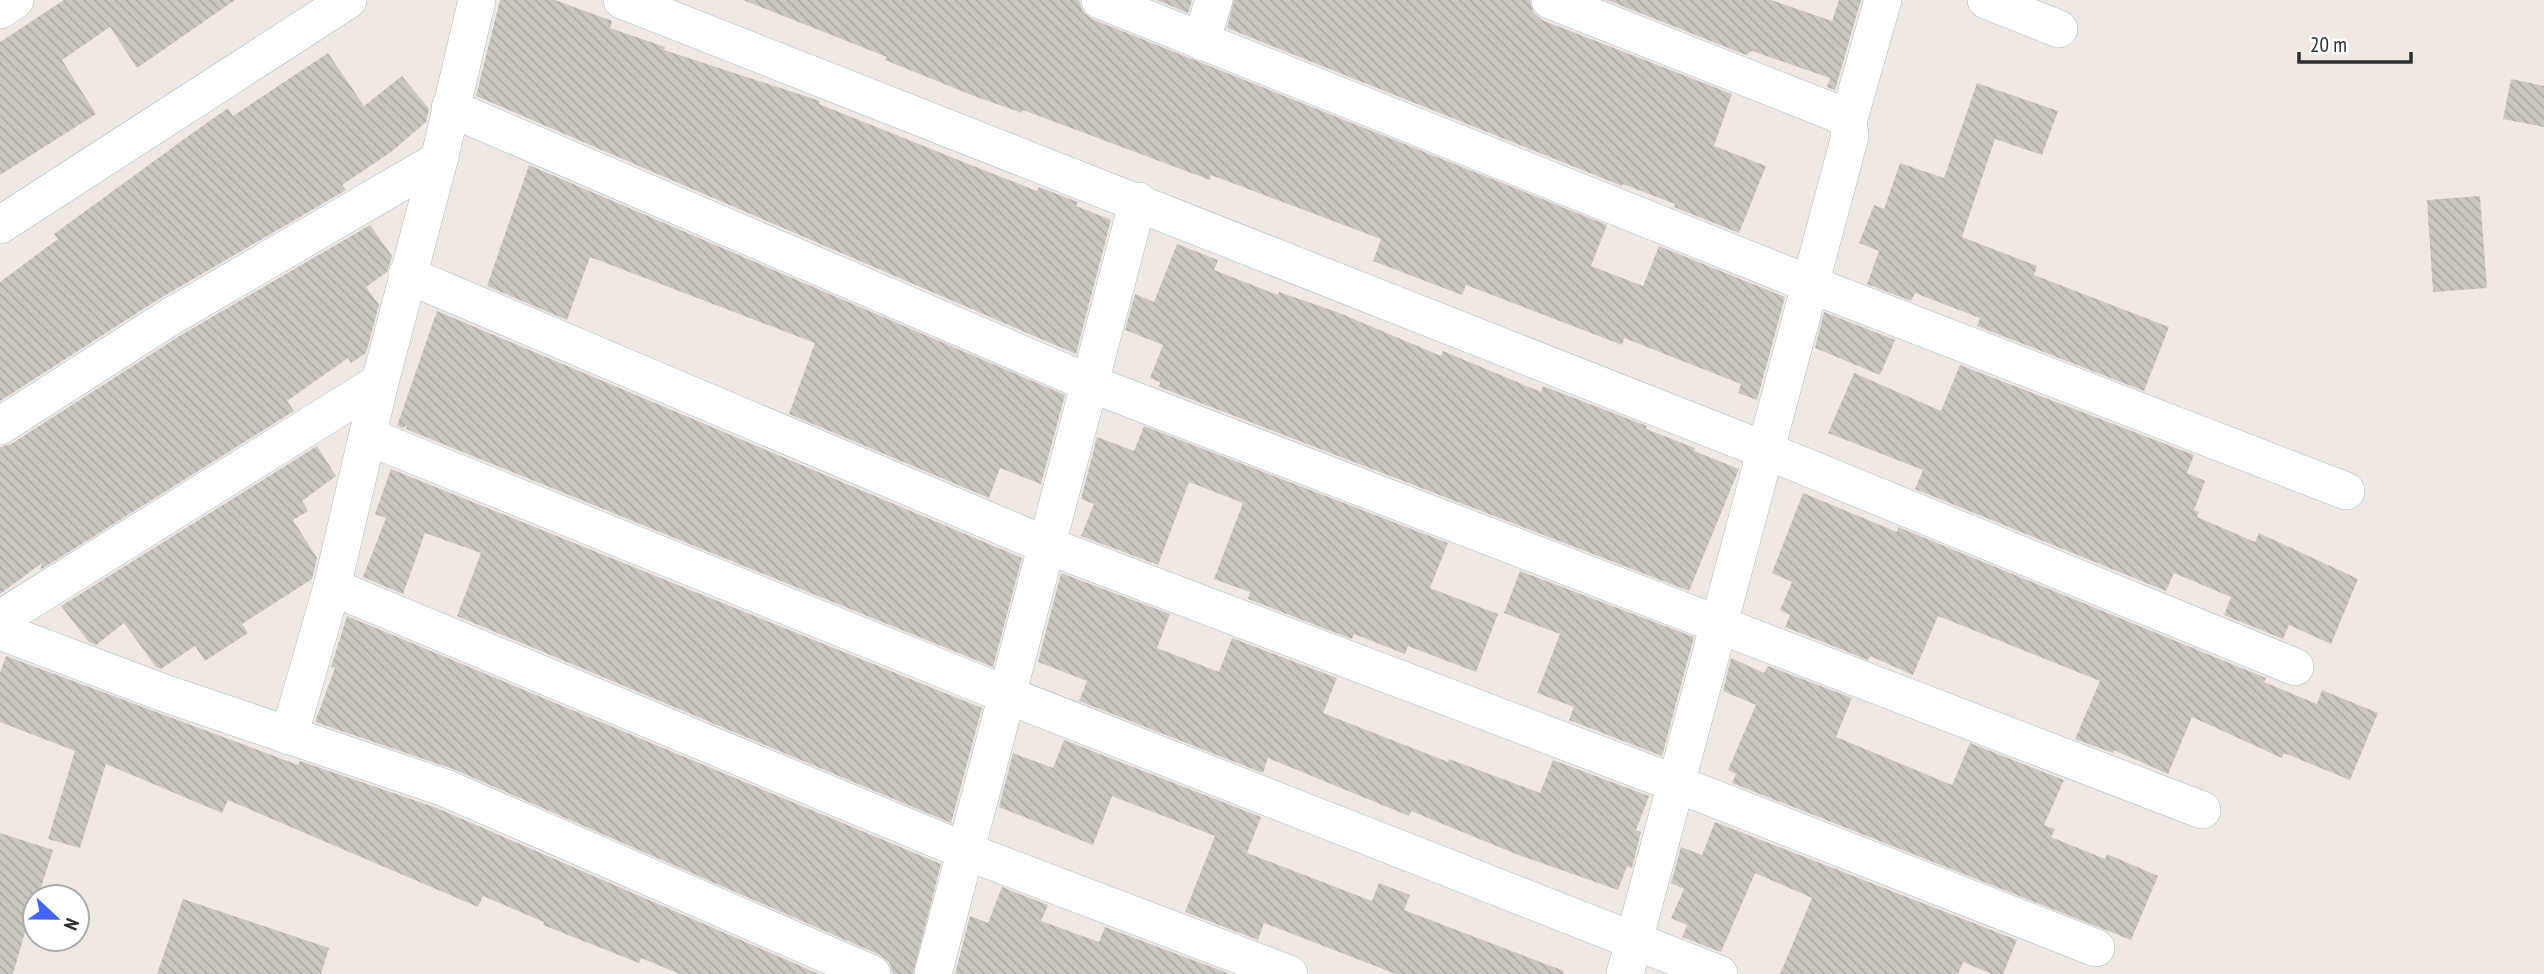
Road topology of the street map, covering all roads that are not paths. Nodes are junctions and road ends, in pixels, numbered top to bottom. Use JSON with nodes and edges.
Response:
{"nodes":[{"id":1,"x":15,"y":0,"type":"edge"},
{"id":2,"x":348,"y":0,"type":"edge"},
{"id":3,"x":477,"y":0,"type":"edge"},
{"id":4,"x":622,"y":0,"type":"edge"},
{"id":5,"x":1100,"y":0,"type":"edge"},
{"id":6,"x":1214,"y":0,"type":"edge"},
{"id":7,"x":1550,"y":0,"type":"edge"},
{"id":8,"x":1883,"y":0,"type":"edge"},
{"id":9,"x":1986,"y":0,"type":"edge"},
{"id":10,"x":0,"y":10,"type":"edge"},
{"id":11,"x":2059,"y":29,"type":"dead end"},
{"id":12,"x":1202,"y":41,"type":"junction"},
{"id":13,"x":450,"y":108,"type":"junction"},
{"id":14,"x":1848,"y":122,"type":"junction"},
{"id":15,"x":439,"y":160,"type":"junction"},
{"id":16,"x":1138,"y":201,"type":"junction"},
{"id":17,"x":0,"y":225,"type":"edge"},
{"id":18,"x":407,"y":275,"type":"junction"},
{"id":19,"x":1812,"y":285,"type":"junction"},
{"id":20,"x":380,"y":382,"type":"junction"},
{"id":21,"x":1089,"y":383,"type":"junction"},
{"id":22,"x":0,"y":426,"type":"edge"},
{"id":23,"x":369,"y":437,"type":"junction"},
{"id":24,"x":1767,"y":451,"type":"junction"},
{"id":25,"x":2346,"y":491,"type":"dead end"},
{"id":26,"x":1046,"y":545,"type":"junction"},
{"id":27,"x":332,"y":587,"type":"junction"},
{"id":28,"x":0,"y":619,"type":"edge"},
{"id":29,"x":1720,"y":624,"type":"junction"},
{"id":30,"x":0,"y":631,"type":"edge"},
{"id":31,"x":2295,"y":667,"type":"dead end"},
{"id":32,"x":1007,"y":695,"type":"junction"},
{"id":33,"x":289,"y":736,"type":"junction"},
{"id":34,"x":1677,"y":784,"type":"junction"},
{"id":35,"x":2202,"y":810,"type":"dead end"},
{"id":36,"x":965,"y":850,"type":"junction"},
{"id":37,"x":2096,"y":948,"type":"dead end"},
{"id":38,"x":1630,"y":958,"type":"edge"},
{"id":39,"x":872,"y":974,"type":"edge"},
{"id":40,"x":933,"y":974,"type":"edge"},
{"id":41,"x":1289,"y":974,"type":"edge"},
{"id":42,"x":1719,"y":974,"type":"edge"}],
"edges":[{"from":1,"to":10,"type":"street"},
{"from":2,"to":17,"type":"street"},
{"from":3,"to":13,"type":"street"},
{"from":4,"to":16,"type":"street"},
{"from":5,"to":12,"type":"street"},
{"from":6,"to":12,"type":"street"},
{"from":7,"to":14,"type":"street"},
{"from":8,"to":14,"type":"street"},
{"from":9,"to":11,"type":"street"},
{"from":12,"to":19,"type":"street"},
{"from":13,"to":15,"type":"street"},
{"from":13,"to":21,"type":"street"},
{"from":14,"to":19,"type":"street"},
{"from":15,"to":18,"type":"street"},
{"from":15,"to":22,"type":"street"},
{"from":16,"to":21,"type":"street"},
{"from":16,"to":24,"type":"street"},
{"from":18,"to":20,"type":"street"},
{"from":18,"to":26,"type":"street"},
{"from":19,"to":24,"type":"street"},
{"from":19,"to":25,"type":"street"},
{"from":20,"to":23,"type":"street"},
{"from":20,"to":28,"type":"street"},
{"from":21,"to":26,"type":"street"},
{"from":21,"to":29,"type":"street"},
{"from":23,"to":27,"type":"street"},
{"from":23,"to":32,"type":"street"},
{"from":24,"to":29,"type":"street"},
{"from":24,"to":31,"type":"street"},
{"from":26,"to":32,"type":"street"},
{"from":26,"to":34,"type":"street"},
{"from":27,"to":33,"type":"street"},
{"from":27,"to":36,"type":"street"},
{"from":29,"to":34,"type":"street"},
{"from":29,"to":35,"type":"street"},
{"from":30,"to":33,"type":"street"},
{"from":32,"to":36,"type":"street"},
{"from":32,"to":38,"type":"street"},
{"from":33,"to":39,"type":"street"},
{"from":34,"to":37,"type":"street"},
{"from":34,"to":38,"type":"street"},
{"from":36,"to":40,"type":"street"},
{"from":36,"to":41,"type":"street"},
{"from":38,"to":42,"type":"street"}]}
